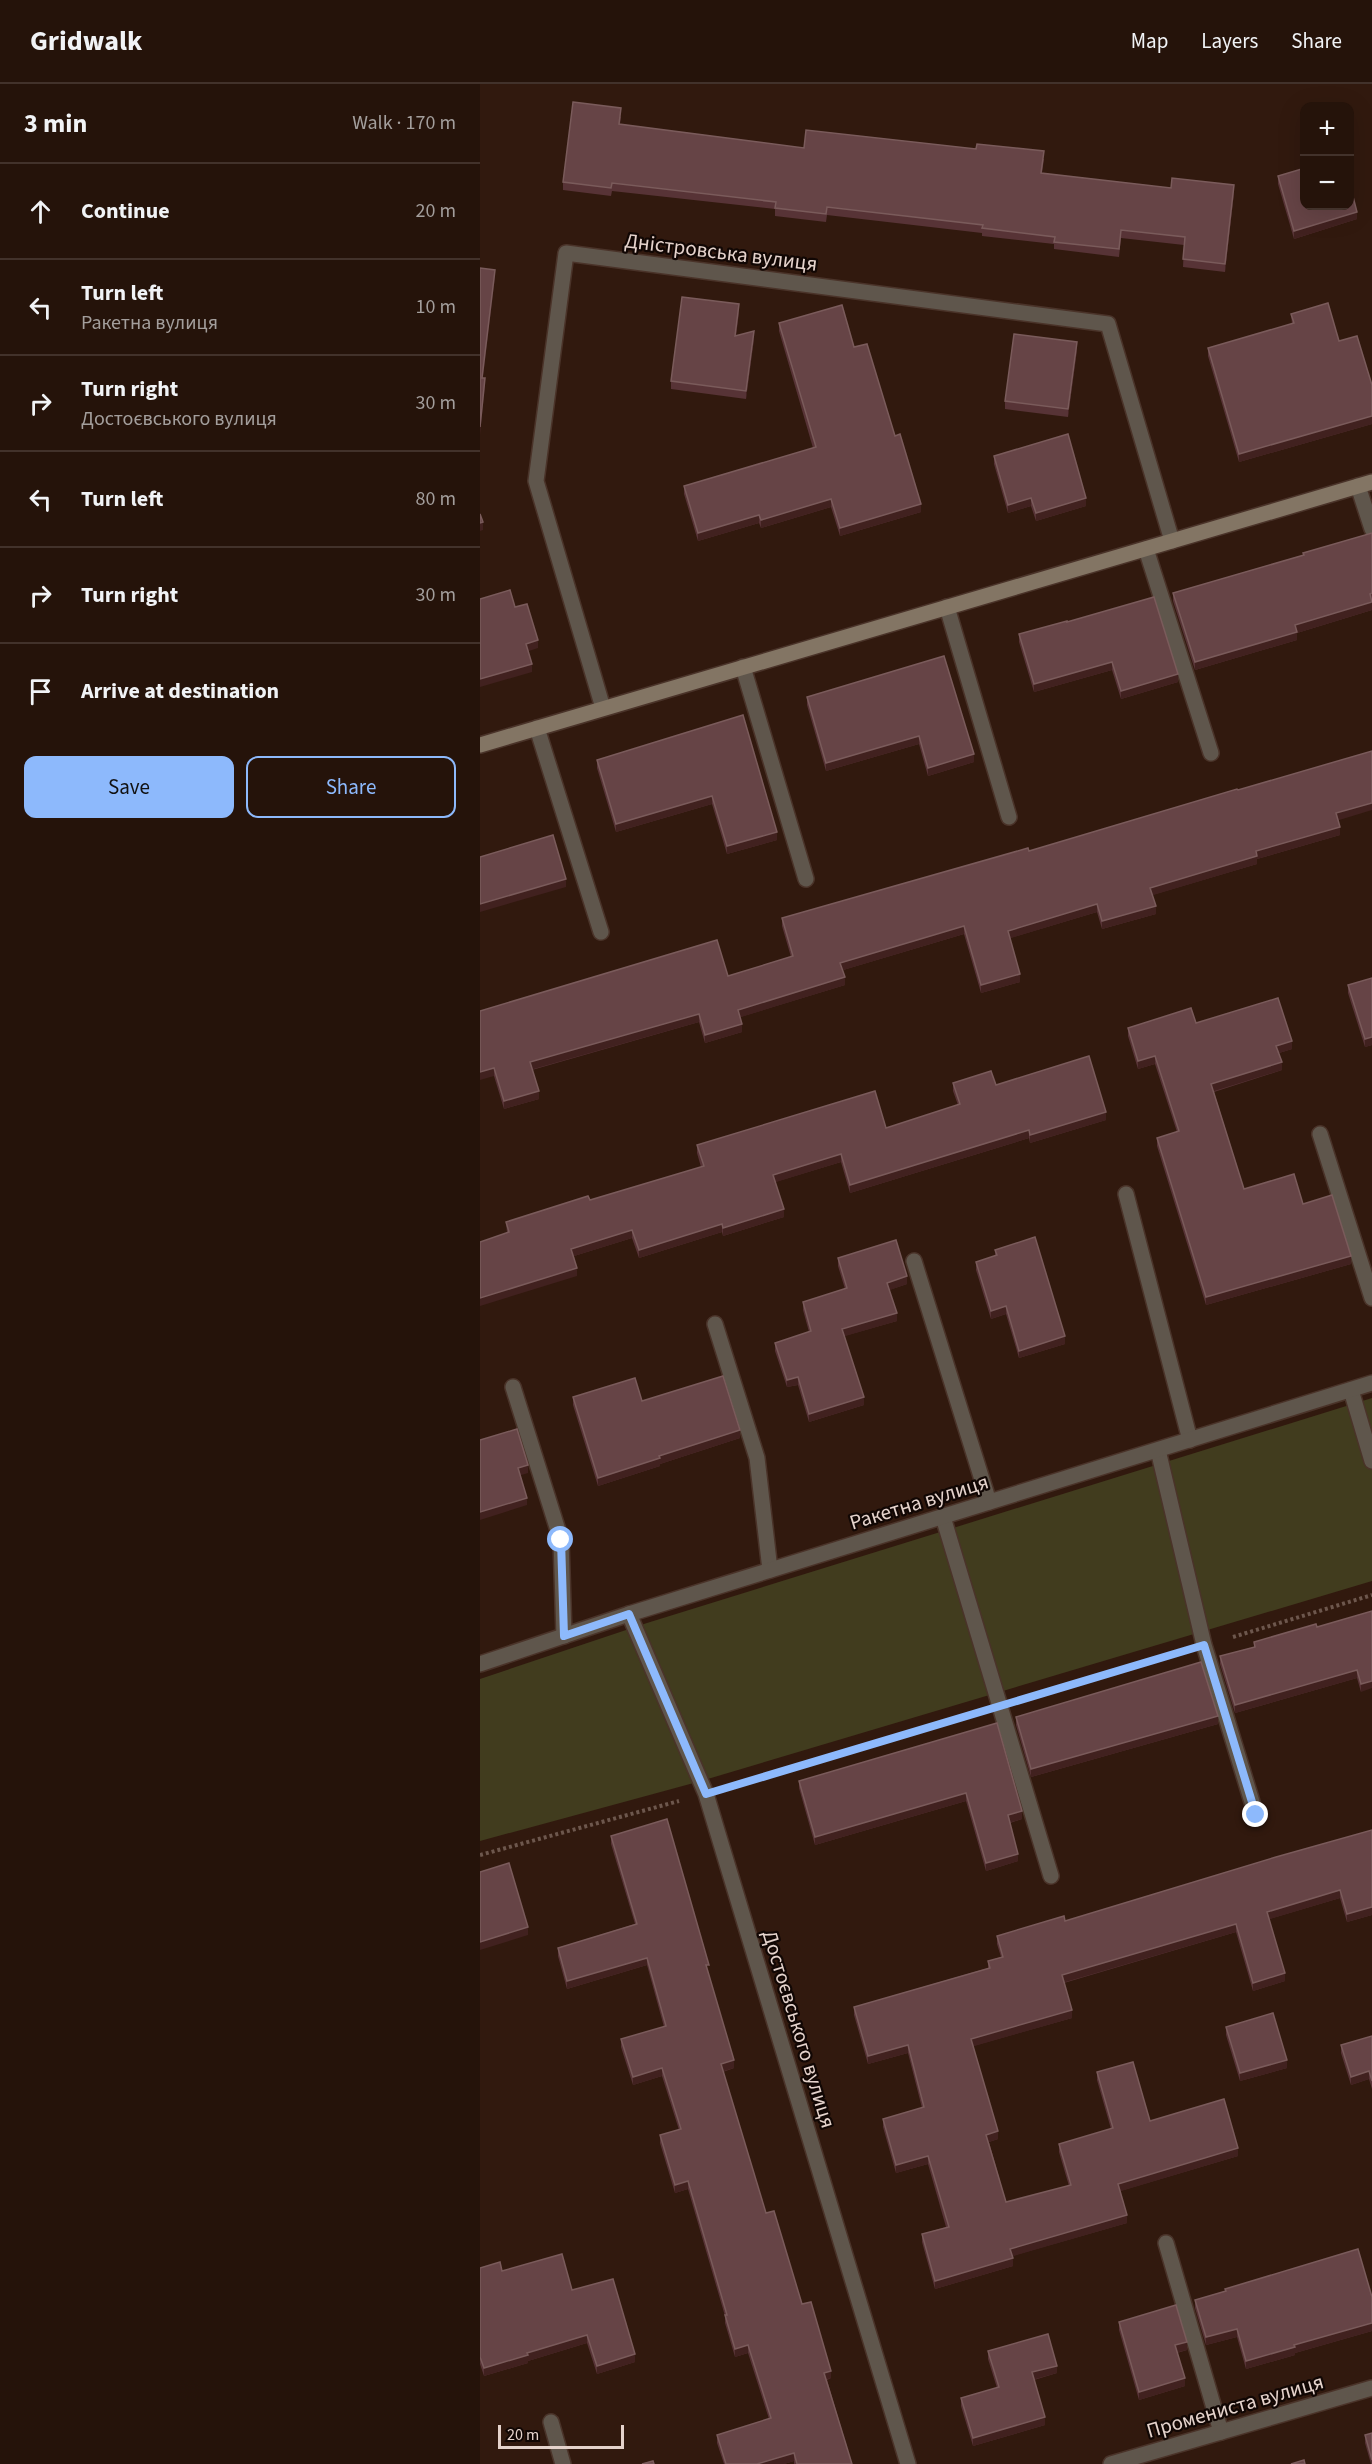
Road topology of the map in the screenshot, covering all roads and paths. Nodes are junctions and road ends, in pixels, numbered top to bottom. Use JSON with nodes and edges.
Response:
{"nodes":[{"id":1,"x":1365,"y":484,"type":"edge"},
{"id":2,"x":1372,"y":529,"type":"edge"},
{"id":3,"x":1172,"y":541,"type":"junction"},
{"id":4,"x":1146,"y":549,"type":"junction"},
{"id":5,"x":947,"y":607,"type":"junction"},
{"id":6,"x":743,"y":667,"type":"junction"},
{"id":7,"x":603,"y":708,"type":"junction"},
{"id":8,"x":537,"y":728,"type":"junction"},
{"id":9,"x":480,"y":745,"type":"edge"},
{"id":10,"x":1210,"y":753,"type":"dead end"},
{"id":11,"x":1009,"y":817,"type":"dead end"},
{"id":12,"x":806,"y":879,"type":"dead end"},
{"id":13,"x":601,"y":932,"type":"dead end"},
{"id":14,"x":1320,"y":1134,"type":"dead end"},
{"id":15,"x":1126,"y":1194,"type":"dead end"},
{"id":16,"x":914,"y":1261,"type":"dead end"},
{"id":17,"x":1372,"y":1298,"type":"edge"},
{"id":18,"x":715,"y":1324,"type":"dead end"},
{"id":19,"x":1372,"y":1383,"type":"edge"},
{"id":20,"x":513,"y":1387,"type":"dead end"},
{"id":21,"x":1351,"y":1390,"type":"junction"},
{"id":22,"x":1190,"y":1440,"type":"junction"},
{"id":23,"x":1158,"y":1450,"type":"junction"},
{"id":24,"x":1372,"y":1461,"type":"edge"},
{"id":25,"x":989,"y":1502,"type":"junction"},
{"id":26,"x":943,"y":1517,"type":"junction"},
{"id":27,"x":770,"y":1570,"type":"junction"},
{"id":28,"x":1372,"y":1595,"type":"edge"},
{"id":29,"x":629,"y":1614,"type":"junction"},
{"id":30,"x":564,"y":1636,"type":"junction"},
{"id":31,"x":1204,"y":1645,"type":"junction"},
{"id":32,"x":480,"y":1664,"type":"edge"},
{"id":33,"x":1000,"y":1706,"type":"junction"},
{"id":34,"x":706,"y":1794,"type":"junction"},
{"id":35,"x":1256,"y":1815,"type":"dead end"},
{"id":36,"x":480,"y":1855,"type":"edge"},
{"id":37,"x":1051,"y":1876,"type":"dead end"},
{"id":38,"x":1166,"y":2243,"type":"dead end"},
{"id":39,"x":1372,"y":2388,"type":"edge"},
{"id":40,"x":551,"y":2422,"type":"dead end"},
{"id":41,"x":1221,"y":2432,"type":"junction"},
{"id":42,"x":563,"y":2464,"type":"edge"},
{"id":43,"x":908,"y":2464,"type":"edge"},
{"id":44,"x":1111,"y":2464,"type":"edge"}],
"edges":[{"from":1,"to":2,"type":"street"},
{"from":1,"to":3,"type":"street"},
{"from":3,"to":4,"type":"street"},
{"from":3,"to":7,"type":"street","name":"Дністровська вулиця"},
{"from":4,"to":5,"type":"street"},
{"from":4,"to":10,"type":"street"},
{"from":5,"to":6,"type":"street"},
{"from":5,"to":11,"type":"street"},
{"from":6,"to":7,"type":"street"},
{"from":6,"to":12,"type":"street"},
{"from":7,"to":8,"type":"street"},
{"from":8,"to":9,"type":"street"},
{"from":8,"to":13,"type":"street"},
{"from":14,"to":17,"type":"street"},
{"from":15,"to":22,"type":"street"},
{"from":16,"to":25,"type":"street"},
{"from":18,"to":27,"type":"street"},
{"from":19,"to":21,"type":"street","name":"Ракетна вулиця"},
{"from":20,"to":30,"type":"street"},
{"from":21,"to":22,"type":"street","name":"Ракетна вулиця"},
{"from":21,"to":24,"type":"street"},
{"from":22,"to":23,"type":"street","name":"Ракетна вулиця"},
{"from":23,"to":25,"type":"street","name":"Ракетна вулиця"},
{"from":23,"to":31,"type":"street"},
{"from":25,"to":26,"type":"street","name":"Ракетна вулиця"},
{"from":26,"to":27,"type":"street","name":"Ракетна вулиця"},
{"from":26,"to":33,"type":"street"},
{"from":27,"to":29,"type":"street","name":"Ракетна вулиця"},
{"from":28,"to":31,"type":"path"},
{"from":29,"to":30,"type":"street","name":"Ракетна вулиця"},
{"from":29,"to":34,"type":"street","name":"Достоєвського вулиця"},
{"from":30,"to":32,"type":"street","name":"Ракетна вулиця"},
{"from":31,"to":33,"type":"path"},
{"from":31,"to":35,"type":"street"},
{"from":33,"to":34,"type":"path"},
{"from":33,"to":37,"type":"street"},
{"from":34,"to":36,"type":"path"},
{"from":34,"to":43,"type":"street","name":"Достоєвського вулиця"},
{"from":38,"to":41,"type":"street"},
{"from":39,"to":41,"type":"street","name":"Промениста вулиця"},
{"from":40,"to":42,"type":"street"},
{"from":41,"to":44,"type":"street","name":"Промениста вулиця"}]}
